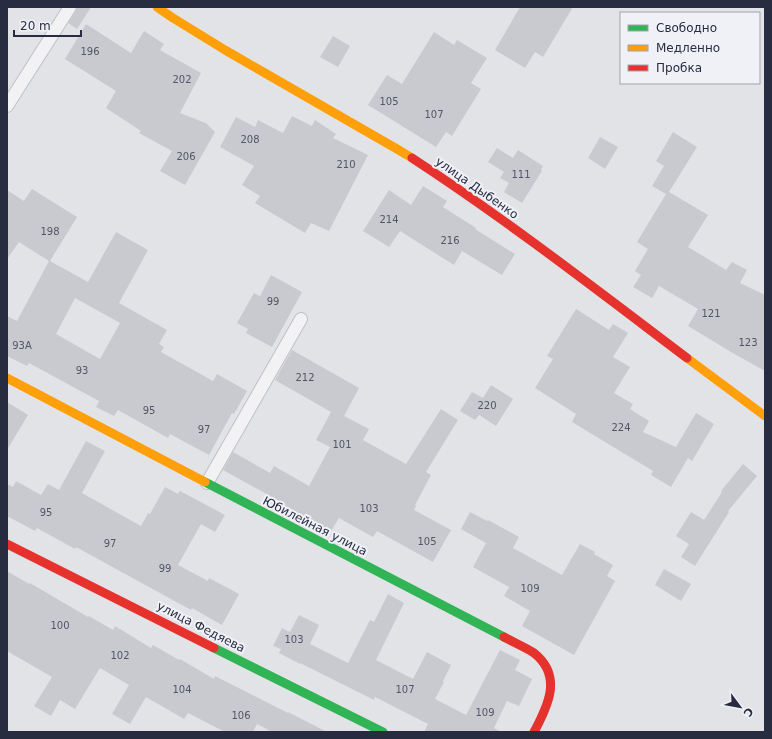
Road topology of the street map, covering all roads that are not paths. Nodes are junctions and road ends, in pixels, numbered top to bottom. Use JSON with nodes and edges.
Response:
{"nodes":[{"id":1,"x":70,"y":7,"type":"edge"},
{"id":2,"x":157,"y":7,"type":"edge"},
{"id":3,"x":7,"y":106,"type":"edge"},
{"id":4,"x":301,"y":319,"type":"dead end"},
{"id":5,"x":7,"y":378,"type":"edge"},
{"id":6,"x":765,"y":416,"type":"edge"},
{"id":7,"x":207,"y":483,"type":"junction"},
{"id":8,"x":7,"y":544,"type":"edge"},
{"id":9,"x":383,"y":732,"type":"edge"},
{"id":10,"x":534,"y":732,"type":"edge"}],
"edges":[{"from":1,"to":3,"type":"lane"},
{"from":2,"to":6,"type":"street","name":"улица Дыбенко"},
{"from":4,"to":7,"type":"lane"},
{"from":5,"to":7,"type":"street","name":"Юбилейная улица"},
{"from":7,"to":10,"type":"street","name":"Юбилейная улица"},
{"from":8,"to":9,"type":"street","name":"улица Федяева"}]}
